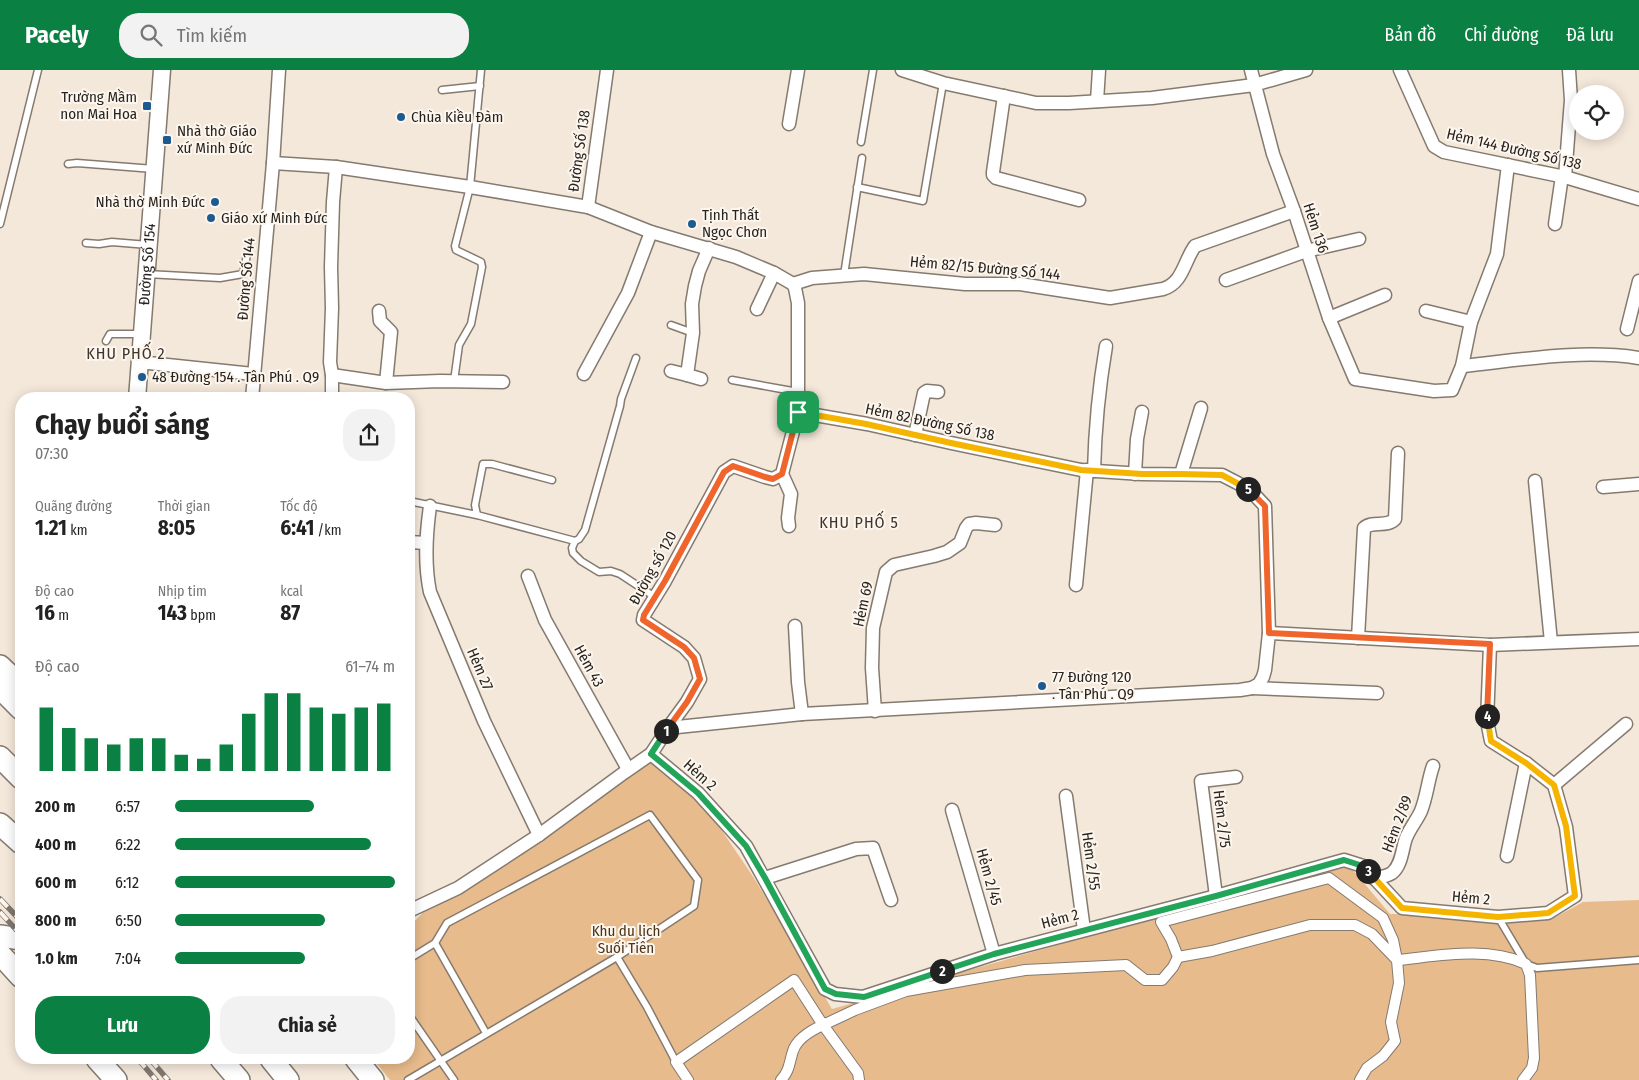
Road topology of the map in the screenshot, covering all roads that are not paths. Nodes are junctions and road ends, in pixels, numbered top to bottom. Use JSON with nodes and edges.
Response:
{"nodes":[{"id":1,"x":38,"y":70,"type":"edge"},
{"id":2,"x":162,"y":70,"type":"edge"},
{"id":3,"x":279,"y":70,"type":"edge"},
{"id":4,"x":481,"y":70,"type":"edge"},
{"id":5,"x":607,"y":70,"type":"edge"},
{"id":6,"x":798,"y":70,"type":"edge"},
{"id":7,"x":873,"y":70,"type":"edge"},
{"id":8,"x":902,"y":70,"type":"edge"},
{"id":9,"x":1098,"y":70,"type":"edge"},
{"id":10,"x":1251,"y":70,"type":"edge"},
{"id":11,"x":1306,"y":70,"type":"edge"},
{"id":12,"x":1400,"y":70,"type":"edge"},
{"id":13,"x":1569,"y":70,"type":"edge"},
{"id":14,"x":940,"y":78,"type":"edge"},
{"id":15,"x":1254,"y":85,"type":"junction"},
{"id":16,"x":480,"y":86,"type":"junction"},
{"id":17,"x":442,"y":90,"type":"dead end"},
{"id":18,"x":1004,"y":96,"type":"junction"},
{"id":19,"x":1097,"y":102,"type":"junction"},
{"id":20,"x":789,"y":124,"type":"dead end"},
{"id":21,"x":861,"y":142,"type":"dead end"},
{"id":22,"x":862,"y":158,"type":"dead end"},
{"id":23,"x":273,"y":163,"type":"junction"},
{"id":24,"x":68,"y":164,"type":"dead end"},
{"id":25,"x":1508,"y":165,"type":"junction"},
{"id":26,"x":336,"y":167,"type":"junction"},
{"id":27,"x":154,"y":169,"type":"junction"},
{"id":28,"x":1563,"y":176,"type":"junction"},
{"id":29,"x":470,"y":187,"type":"junction"},
{"id":30,"x":857,"y":187,"type":"junction"},
{"id":31,"x":1639,"y":199,"type":"edge"},
{"id":32,"x":1079,"y":200,"type":"dead end"},
{"id":33,"x":588,"y":207,"type":"junction"},
{"id":34,"x":1294,"y":211,"type":"junction"},
{"id":35,"x":0,"y":224,"type":"edge"},
{"id":36,"x":1555,"y":224,"type":"dead end"},
{"id":37,"x":651,"y":232,"type":"junction"},
{"id":38,"x":1359,"y":239,"type":"dead end"},
{"id":39,"x":86,"y":243,"type":"dead end"},
{"id":40,"x":148,"y":245,"type":"junction"},
{"id":41,"x":709,"y":248,"type":"junction"},
{"id":42,"x":248,"y":250,"type":"dead end"},
{"id":43,"x":1306,"y":251,"type":"junction"},
{"id":44,"x":774,"y":273,"type":"junction"},
{"id":45,"x":146,"y":274,"type":"junction"},
{"id":46,"x":844,"y":275,"type":"junction"},
{"id":47,"x":1226,"y":280,"type":"dead end"},
{"id":48,"x":1639,"y":281,"type":"edge"},
{"id":49,"x":793,"y":284,"type":"junction"},
{"id":50,"x":1385,"y":295,"type":"dead end"},
{"id":51,"x":757,"y":309,"type":"dead end"},
{"id":52,"x":379,"y":311,"type":"dead end"},
{"id":53,"x":1426,"y":311,"type":"dead end"},
{"id":54,"x":1329,"y":318,"type":"junction"},
{"id":55,"x":1471,"y":322,"type":"junction"},
{"id":56,"x":671,"y":325,"type":"dead end"},
{"id":57,"x":1627,"y":329,"type":"dead end"},
{"id":58,"x":693,"y":333,"type":"junction"},
{"id":59,"x":141,"y":334,"type":"junction"},
{"id":60,"x":106,"y":341,"type":"dead end"},
{"id":61,"x":1106,"y":346,"type":"dead end"},
{"id":62,"x":636,"y":358,"type":"dead end"},
{"id":63,"x":1639,"y":358,"type":"edge"},
{"id":64,"x":139,"y":362,"type":"junction"},
{"id":65,"x":1462,"y":366,"type":"junction"},
{"id":66,"x":671,"y":370,"type":"dead end"},
{"id":67,"x":253,"y":374,"type":"junction"},
{"id":68,"x":584,"y":374,"type":"dead end"},
{"id":69,"x":332,"y":375,"type":"junction"},
{"id":70,"x":687,"y":375,"type":"junction"},
{"id":71,"x":701,"y":379,"type":"dead end"},
{"id":72,"x":732,"y":380,"type":"dead end"},
{"id":73,"x":454,"y":381,"type":"junction"},
{"id":74,"x":503,"y":382,"type":"dead end"},
{"id":75,"x":386,"y":383,"type":"junction"},
{"id":76,"x":137,"y":392,"type":"edge"},
{"id":77,"x":252,"y":392,"type":"edge"},
{"id":78,"x":332,"y":392,"type":"edge"},
{"id":79,"x":798,"y":392,"type":"junction"},
{"id":80,"x":938,"y":392,"type":"dead end"},
{"id":81,"x":1201,"y":408,"type":"dead end"},
{"id":82,"x":798,"y":412,"type":"junction"},
{"id":83,"x":1142,"y":412,"type":"dead end"},
{"id":84,"x":915,"y":435,"type":"junction"},
{"id":85,"x":1398,"y":453,"type":"dead end"},
{"id":86,"x":1090,"y":470,"type":"junction"},
{"id":87,"x":782,"y":474,"type":"junction"},
{"id":88,"x":1135,"y":474,"type":"junction"},
{"id":89,"x":1181,"y":474,"type":"junction"},
{"id":90,"x":552,"y":480,"type":"dead end"},
{"id":91,"x":1535,"y":481,"type":"dead end"},
{"id":92,"x":1639,"y":484,"type":"edge"},
{"id":93,"x":1603,"y":487,"type":"dead end"},
{"id":94,"x":415,"y":502,"type":"edge"},
{"id":95,"x":430,"y":506,"type":"junction"},
{"id":96,"x":477,"y":515,"type":"junction"},
{"id":97,"x":995,"y":525,"type":"dead end"},
{"id":98,"x":789,"y":526,"type":"dead end"},
{"id":99,"x":575,"y":541,"type":"junction"},
{"id":100,"x":415,"y":542,"type":"edge"},
{"id":101,"x":426,"y":543,"type":"junction"},
{"id":102,"x":528,"y":576,"type":"dead end"},
{"id":103,"x":1076,"y":585,"type":"dead end"},
{"id":104,"x":655,"y":598,"type":"junction"},
{"id":105,"x":795,"y":626,"type":"dead end"},
{"id":106,"x":1269,"y":633,"type":"junction"},
{"id":107,"x":1358,"y":638,"type":"junction"},
{"id":108,"x":1639,"y":639,"type":"edge"},
{"id":109,"x":1551,"y":642,"type":"junction"},
{"id":110,"x":1490,"y":644,"type":"junction"},
{"id":111,"x":0,"y":666,"type":"edge"},
{"id":112,"x":15,"y":680,"type":"edge"},
{"id":113,"x":0,"y":688,"type":"edge"},
{"id":114,"x":1252,"y":688,"type":"junction"},
{"id":115,"x":1377,"y":693,"type":"dead end"},
{"id":116,"x":15,"y":702,"type":"edge"},
{"id":117,"x":875,"y":711,"type":"junction"},
{"id":118,"x":802,"y":714,"type":"junction"},
{"id":119,"x":1626,"y":724,"type":"dead end"},
{"id":120,"x":668,"y":728,"type":"junction"},
{"id":121,"x":651,"y":754,"type":"junction"},
{"id":122,"x":0,"y":758,"type":"edge"},
{"id":123,"x":1526,"y":763,"type":"junction"},
{"id":124,"x":1433,"y":766,"type":"dead end"},
{"id":125,"x":628,"y":769,"type":"junction"},
{"id":126,"x":15,"y":772,"type":"edge"},
{"id":127,"x":1236,"y":777,"type":"dead end"},
{"id":128,"x":1554,"y":785,"type":"junction"},
{"id":129,"x":1066,"y":796,"type":"dead end"},
{"id":130,"x":952,"y":810,"type":"dead end"},
{"id":131,"x":0,"y":824,"type":"edge"},
{"id":132,"x":540,"y":835,"type":"junction"},
{"id":133,"x":15,"y":838,"type":"edge"},
{"id":134,"x":1507,"y":856,"type":"dead end"},
{"id":135,"x":765,"y":878,"type":"junction"},
{"id":136,"x":1373,"y":878,"type":"junction"},
{"id":137,"x":1216,"y":896,"type":"junction"},
{"id":138,"x":891,"y":900,"type":"dead end"},
{"id":139,"x":415,"y":908,"type":"edge"},
{"id":140,"x":1498,"y":917,"type":"junction"},
{"id":141,"x":1084,"y":930,"type":"junction"},
{"id":142,"x":0,"y":936,"type":"edge"},
{"id":143,"x":15,"y":938,"type":"edge"},
{"id":144,"x":435,"y":943,"type":"junction"},
{"id":145,"x":0,"y":954,"type":"edge"},
{"id":146,"x":994,"y":954,"type":"junction"},
{"id":147,"x":415,"y":955,"type":"edge"},
{"id":148,"x":617,"y":956,"type":"junction"},
{"id":149,"x":1178,"y":957,"type":"junction"},
{"id":150,"x":1397,"y":960,"type":"junction"},
{"id":151,"x":1639,"y":960,"type":"edge"},
{"id":152,"x":1526,"y":964,"type":"junction"},
{"id":153,"x":15,"y":970,"type":"edge"},
{"id":154,"x":415,"y":1024,"type":"edge"},
{"id":155,"x":823,"y":1025,"type":"junction"},
{"id":156,"x":486,"y":1033,"type":"junction"},
{"id":157,"x":440,"y":1060,"type":"junction"},
{"id":158,"x":676,"y":1062,"type":"junction"},
{"id":159,"x":225,"y":1064,"type":"edge"},
{"id":160,"x":275,"y":1064,"type":"edge"},
{"id":161,"x":360,"y":1064,"type":"edge"},
{"id":162,"x":239,"y":1080,"type":"edge"},
{"id":163,"x":288,"y":1080,"type":"edge"},
{"id":164,"x":374,"y":1080,"type":"edge"},
{"id":165,"x":408,"y":1080,"type":"edge"},
{"id":166,"x":454,"y":1080,"type":"edge"},
{"id":167,"x":688,"y":1080,"type":"edge"},
{"id":168,"x":781,"y":1080,"type":"edge"},
{"id":169,"x":859,"y":1080,"type":"edge"},
{"id":170,"x":1360,"y":1080,"type":"edge"},
{"id":171,"x":1523,"y":1080,"type":"edge"}],
"edges":[{"from":1,"to":35,"type":"lane"},
{"from":2,"to":27,"type":"street","name":"Đường Số 154"},
{"from":3,"to":23,"type":"street"},
{"from":4,"to":16,"type":"lane"},
{"from":5,"to":33,"type":"street","name":"Đường Số 138"},
{"from":6,"to":20,"type":"street"},
{"from":7,"to":21,"type":"lane"},
{"from":8,"to":14,"type":"street"},
{"from":9,"to":19,"type":"street"},
{"from":10,"to":15,"type":"street","name":"Hẻm 136"},
{"from":11,"to":15,"type":"street"},
{"from":12,"to":25,"type":"street","name":"Hẻm 144 Đường Số 138"},
{"from":13,"to":28,"type":"street"},
{"from":14,"to":18,"type":"street"},
{"from":14,"to":30,"type":"lane"},
{"from":15,"to":19,"type":"street"},
{"from":15,"to":34,"type":"street","name":"Hẻm 136"},
{"from":16,"to":17,"type":"lane"},
{"from":16,"to":29,"type":"lane"},
{"from":18,"to":19,"type":"street"},
{"from":18,"to":32,"type":"street"},
{"from":22,"to":30,"type":"lane"},
{"from":23,"to":26,"type":"street","name":"Đường Số 138"},
{"from":23,"to":67,"type":"street","name":"Đường Số 144"},
{"from":24,"to":27,"type":"lane"},
{"from":25,"to":28,"type":"street","name":"Hẻm 144 Đường Số 138"},
{"from":25,"to":55,"type":"street"},
{"from":26,"to":29,"type":"street","name":"Đường Số 138"},
{"from":26,"to":69,"type":"street"},
{"from":27,"to":40,"type":"street","name":"Đường Số 154"},
{"from":28,"to":31,"type":"street","name":"Hẻm 144 Đường Số 138"},
{"from":28,"to":36,"type":"street"},
{"from":29,"to":33,"type":"street","name":"Đường Số 138"},
{"from":29,"to":73,"type":"lane"},
{"from":30,"to":46,"type":"lane"},
{"from":33,"to":37,"type":"street"},
{"from":34,"to":43,"type":"street","name":"Hẻm 136"},
{"from":34,"to":46,"type":"street","name":"Hẻm 82/15 Đường Số 144"},
{"from":37,"to":41,"type":"street"},
{"from":37,"to":68,"type":"street"},
{"from":38,"to":43,"type":"street"},
{"from":39,"to":40,"type":"lane"},
{"from":40,"to":45,"type":"street","name":"Đường Số 154"},
{"from":41,"to":44,"type":"street"},
{"from":41,"to":58,"type":"street"},
{"from":42,"to":45,"type":"lane"},
{"from":43,"to":47,"type":"street"},
{"from":43,"to":54,"type":"street","name":"Hẻm 136"},
{"from":44,"to":49,"type":"street"},
{"from":44,"to":51,"type":"street"},
{"from":45,"to":59,"type":"street","name":"Đường Số 154"},
{"from":46,"to":49,"type":"street","name":"Hẻm 82/15 Đường Số 144"},
{"from":48,"to":57,"type":"street"},
{"from":49,"to":79,"type":"street"},
{"from":50,"to":54,"type":"street"},
{"from":52,"to":75,"type":"street"},
{"from":53,"to":55,"type":"street"},
{"from":54,"to":65,"type":"street","name":"Hẻm 136"},
{"from":55,"to":65,"type":"street"},
{"from":56,"to":58,"type":"lane"},
{"from":58,"to":70,"type":"street"},
{"from":59,"to":60,"type":"lane"},
{"from":59,"to":64,"type":"street","name":"Đường Số 154"},
{"from":61,"to":86,"type":"street"},
{"from":62,"to":99,"type":"lane"},
{"from":63,"to":65,"type":"street"},
{"from":64,"to":67,"type":"street"},
{"from":64,"to":76,"type":"street","name":"Đường Số 154"},
{"from":66,"to":70,"type":"street"},
{"from":67,"to":77,"type":"street","name":"Đường Số 144"},
{"from":69,"to":75,"type":"street"},
{"from":69,"to":78,"type":"street"},
{"from":70,"to":71,"type":"street"},
{"from":72,"to":79,"type":"lane"},
{"from":73,"to":74,"type":"street"},
{"from":73,"to":75,"type":"street"},
{"from":79,"to":82,"type":"street"},
{"from":80,"to":84,"type":"street"},
{"from":81,"to":89,"type":"street"},
{"from":82,"to":84,"type":"street","name":"Hẻm 82 Đường Số 138"},
{"from":82,"to":87,"type":"street"},
{"from":83,"to":88,"type":"street"},
{"from":84,"to":86,"type":"street","name":"Hẻm 82 Đường Số 138"},
{"from":85,"to":107,"type":"street"},
{"from":86,"to":88,"type":"street","name":"Hẻm 82 Đường Số 138"},
{"from":86,"to":103,"type":"street"},
{"from":87,"to":98,"type":"street"},
{"from":87,"to":104,"type":"street","name":"Đường số 120"},
{"from":88,"to":89,"type":"street","name":"Hẻm 82 Đường Số 138"},
{"from":89,"to":106,"type":"street","name":"Hẻm 82 Đường Số 138"},
{"from":90,"to":96,"type":"lane"},
{"from":91,"to":109,"type":"street"},
{"from":92,"to":93,"type":"street"},
{"from":94,"to":95,"type":"lane"},
{"from":95,"to":96,"type":"lane"},
{"from":95,"to":101,"type":"street","name":"Hẻm 27"},
{"from":96,"to":99,"type":"lane"},
{"from":97,"to":117,"type":"street","name":"Hẻm 69"},
{"from":99,"to":104,"type":"lane"},
{"from":100,"to":101,"type":"street"},
{"from":101,"to":132,"type":"street","name":"Hẻm 27"},
{"from":102,"to":125,"type":"street","name":"Hẻm 43"},
{"from":104,"to":120,"type":"street","name":"Đường số 120"},
{"from":105,"to":118,"type":"street"},
{"from":106,"to":107,"type":"street"},
{"from":106,"to":114,"type":"street","name":"Hẻm 82 Đường Số 138"},
{"from":107,"to":110,"type":"street"},
{"from":108,"to":109,"type":"street"},
{"from":109,"to":110,"type":"street"},
{"from":110,"to":123,"type":"street"},
{"from":111,"to":112,"type":"highway"},
{"from":113,"to":116,"type":"highway"},
{"from":114,"to":115,"type":"street"},
{"from":114,"to":117,"type":"street"},
{"from":117,"to":118,"type":"street"},
{"from":118,"to":120,"type":"street"},
{"from":119,"to":128,"type":"street"},
{"from":120,"to":121,"type":"street","name":"Đường số 120"},
{"from":121,"to":125,"type":"street","name":"Đường số 120"},
{"from":121,"to":135,"type":"street","name":"Hẻm 2"},
{"from":122,"to":126,"type":"highway"},
{"from":123,"to":128,"type":"street"},
{"from":123,"to":134,"type":"street"},
{"from":124,"to":136,"type":"street","name":"Hẻm 2/89"},
{"from":125,"to":132,"type":"street","name":"Đường số 120"},
{"from":127,"to":137,"type":"street","name":"Hẻm 2/75"},
{"from":128,"to":140,"type":"street","name":"Hẻm 2"},
{"from":129,"to":141,"type":"street","name":"Hẻm 2/55"},
{"from":130,"to":146,"type":"street","name":"Hẻm 2/45"},
{"from":131,"to":133,"type":"highway"},
{"from":132,"to":139,"type":"street","name":"Đường số 120"},
{"from":135,"to":138,"type":"street"},
{"from":135,"to":146,"type":"street","name":"Hẻm 2"},
{"from":136,"to":137,"type":"street","name":"Hẻm 2"},
{"from":136,"to":140,"type":"street","name":"Hẻm 2"},
{"from":137,"to":141,"type":"street","name":"Hẻm 2"},
{"from":140,"to":152,"type":"lane"},
{"from":141,"to":146,"type":"street","name":"Hẻm 2"},
{"from":142,"to":143,"type":"highway"},
{"from":144,"to":147,"type":"lane"},
{"from":144,"to":148,"type":"lane"},
{"from":144,"to":156,"type":"lane"},
{"from":145,"to":153,"type":"highway"},
{"from":148,"to":156,"type":"lane"},
{"from":148,"to":158,"type":"lane"},
{"from":149,"to":150,"type":"street"},
{"from":149,"to":150,"type":"street"},
{"from":149,"to":155,"type":"street"},
{"from":150,"to":152,"type":"street"},
{"from":150,"to":170,"type":"street"},
{"from":151,"to":152,"type":"lane"},
{"from":152,"to":171,"type":"street"},
{"from":154,"to":157,"type":"lane"},
{"from":155,"to":158,"type":"street"},
{"from":155,"to":168,"type":"street"},
{"from":155,"to":169,"type":"street"},
{"from":156,"to":157,"type":"lane"},
{"from":157,"to":165,"type":"lane"},
{"from":157,"to":166,"type":"lane"},
{"from":158,"to":167,"type":"street"},
{"from":159,"to":162,"type":"highway"},
{"from":160,"to":163,"type":"highway"},
{"from":161,"to":164,"type":"highway"}]}
